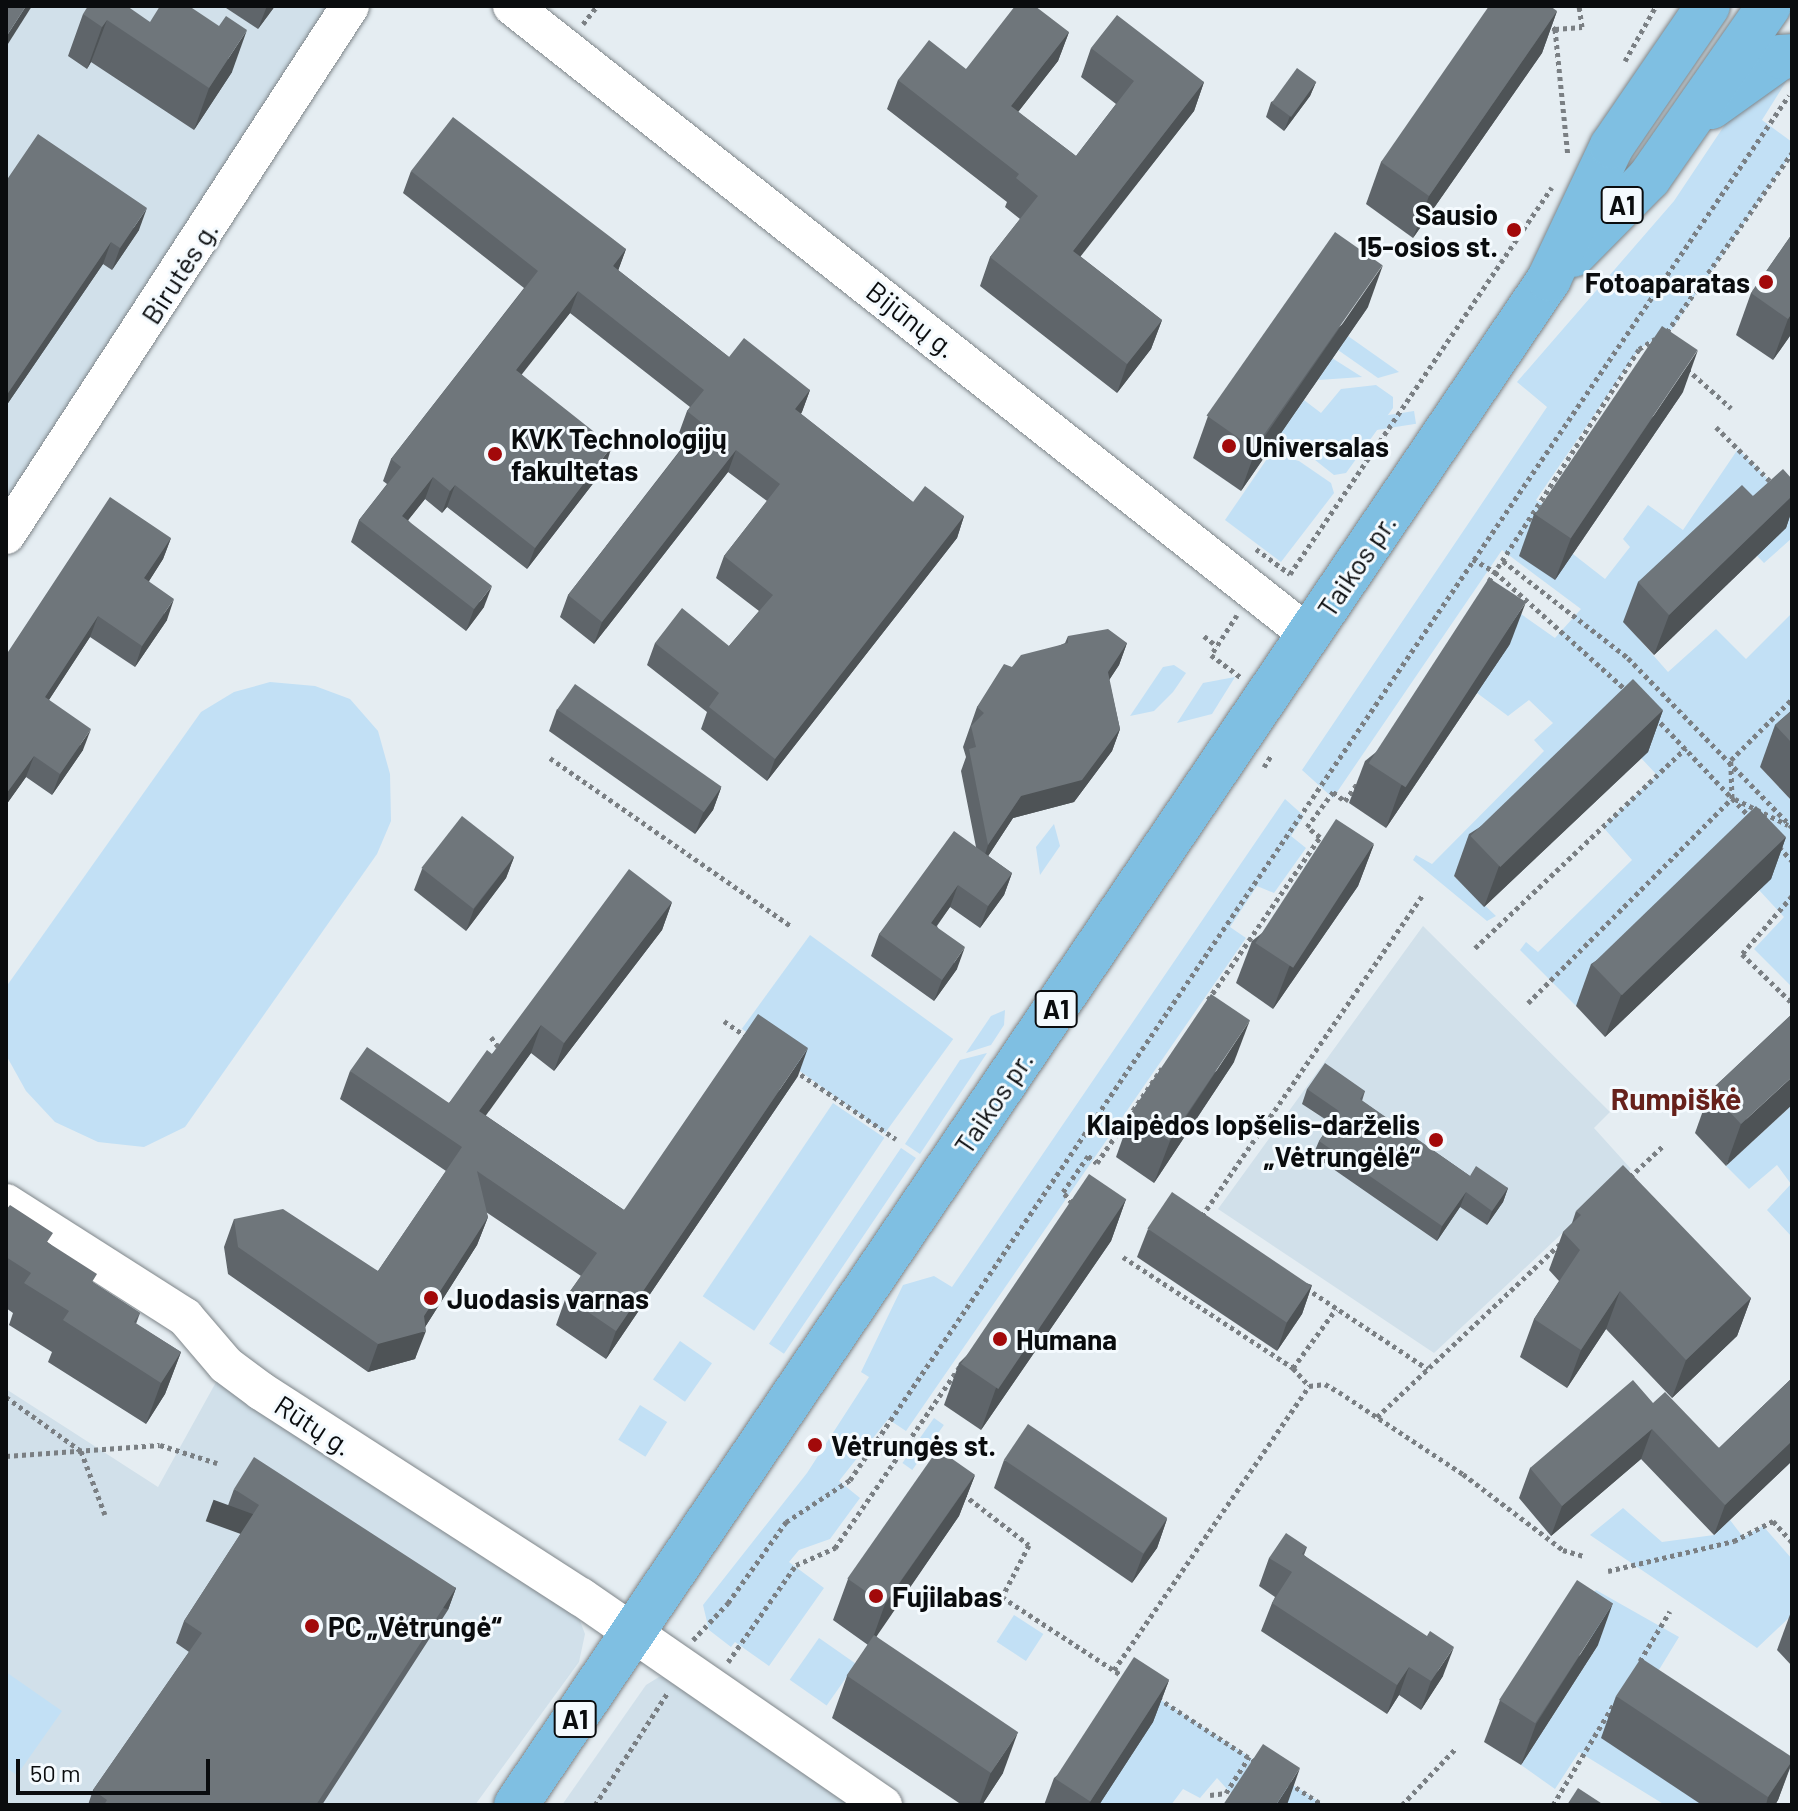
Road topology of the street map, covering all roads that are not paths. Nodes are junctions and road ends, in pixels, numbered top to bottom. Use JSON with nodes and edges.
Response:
{"nodes":[{"id":1,"x":350,"y":6,"type":"edge"},
{"id":2,"x":512,"y":6,"type":"edge"},
{"id":3,"x":1708,"y":6,"type":"edge"},
{"id":4,"x":1769,"y":6,"type":"edge"},
{"id":5,"x":1792,"y":56,"type":"edge"},
{"id":6,"x":1686,"y":125,"type":"junction"},
{"id":7,"x":1549,"y":279,"type":"junction"},
{"id":8,"x":6,"y":535,"type":"edge"},
{"id":9,"x":1309,"y":635,"type":"junction"},
{"id":10,"x":6,"y":1203,"type":"edge"},
{"id":11,"x":633,"y":1633,"type":"junction"},
{"id":12,"x":516,"y":1805,"type":"edge"},
{"id":13,"x":883,"y":1805,"type":"edge"}],
"edges":[{"from":1,"to":8,"type":"street","name":"Birutės g."},
{"from":2,"to":9,"type":"street","name":"Bijūnų g."},
{"from":3,"to":7,"type":"main road","name":"Taikos pr.","number":"A1"},
{"from":4,"to":6,"type":"main road","name":"Taikos pr.","number":"A1"},
{"from":5,"to":6,"type":"main road"},
{"from":6,"to":7,"type":"main road","name":"Taikos pr.","number":"A1"},
{"from":7,"to":9,"type":"main road","name":"Taikos pr.","number":"A1"},
{"from":9,"to":11,"type":"main road","name":"Taikos pr.","number":"A1"},
{"from":10,"to":11,"type":"street","name":"Rūtų g."},
{"from":11,"to":12,"type":"main road","name":"Taikos pr.","number":"A1"},
{"from":11,"to":13,"type":"street","name":"Rūtų g."}]}
